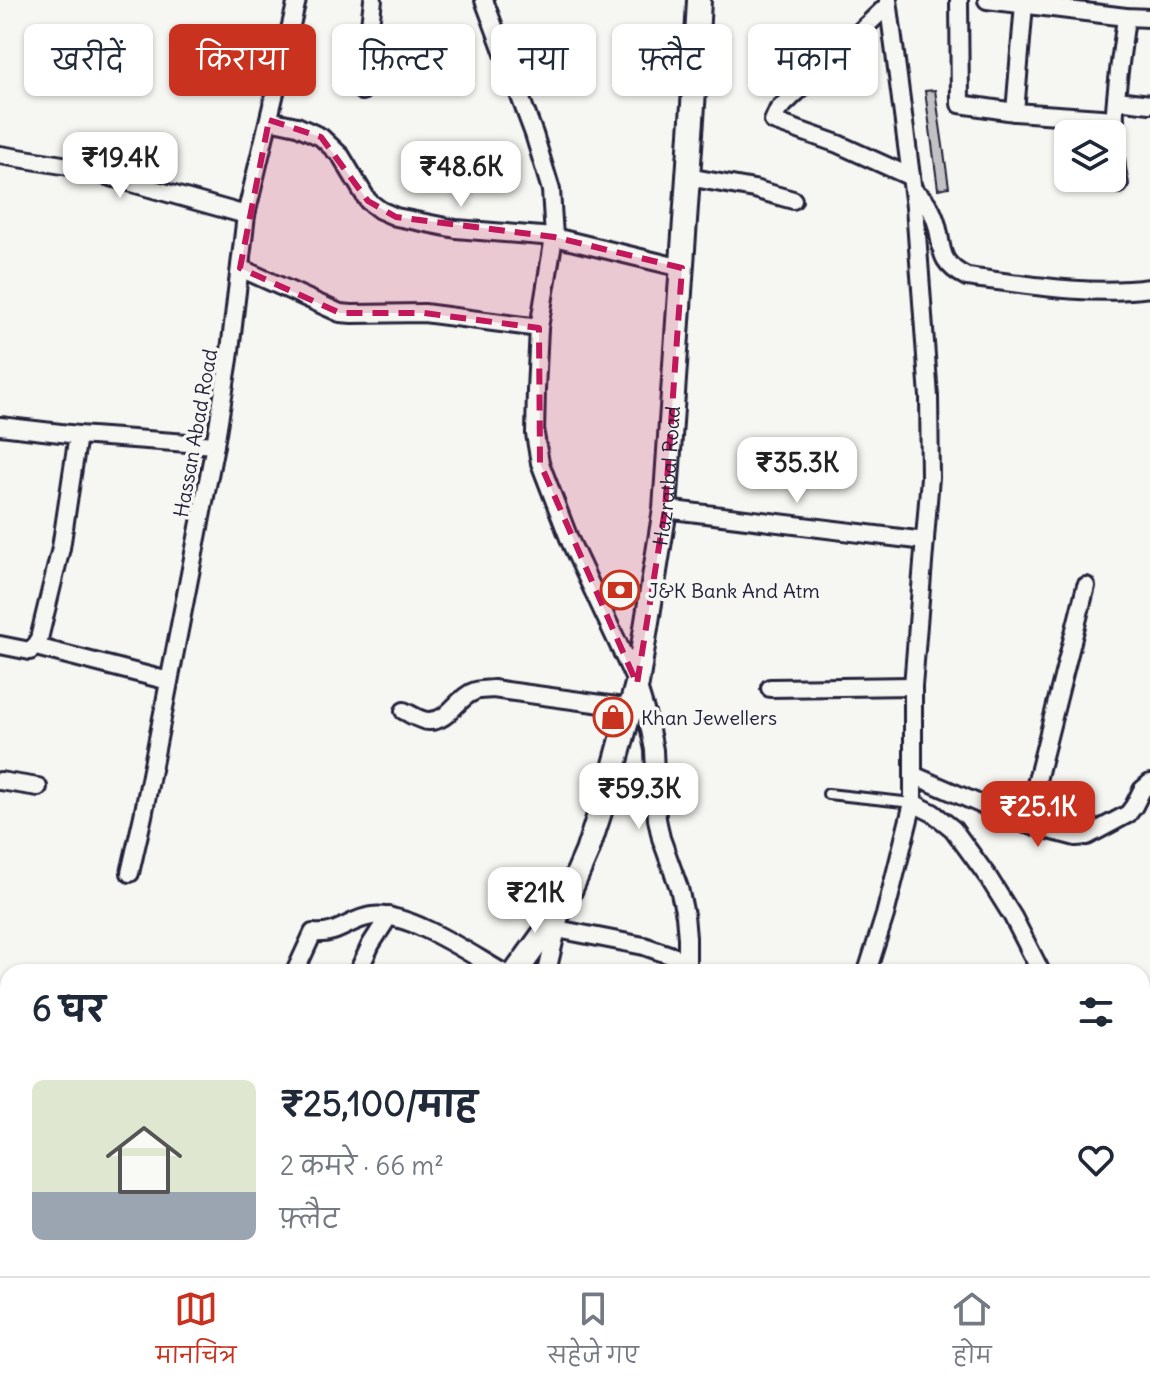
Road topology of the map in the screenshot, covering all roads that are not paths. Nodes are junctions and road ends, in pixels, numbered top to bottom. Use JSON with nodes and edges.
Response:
{"nodes":[{"id":1,"x":297,"y":0,"type":"edge"},
{"id":2,"x":373,"y":0,"type":"edge"},
{"id":3,"x":484,"y":0,"type":"edge"},
{"id":4,"x":699,"y":0,"type":"edge"},
{"id":5,"x":959,"y":0,"type":"edge"},
{"id":6,"x":987,"y":0,"type":"edge"},
{"id":7,"x":888,"y":3,"type":"edge"},
{"id":8,"x":1024,"y":4,"type":"junction"},
{"id":9,"x":1126,"y":17,"type":"junction"},
{"id":10,"x":1150,"y":18,"type":"edge"},
{"id":11,"x":370,"y":24,"type":"edge"},
{"id":12,"x":1117,"y":100,"type":"junction"},
{"id":13,"x":1150,"y":104,"type":"edge"},
{"id":14,"x":1015,"y":112,"type":"junction"},
{"id":15,"x":1115,"y":119,"type":"joint"},
{"id":16,"x":269,"y":120,"type":"junction"},
{"id":17,"x":0,"y":155,"type":"edge"},
{"id":18,"x":688,"y":177,"type":"junction"},
{"id":19,"x":912,"y":183,"type":"junction"},
{"id":20,"x":793,"y":200,"type":"dead end"},
{"id":21,"x":246,"y":215,"type":"junction"},
{"id":22,"x":554,"y":237,"type":"junction"},
{"id":23,"x":240,"y":268,"type":"junction"},
{"id":24,"x":682,"y":268,"type":"junction"},
{"id":25,"x":1150,"y":288,"type":"edge"},
{"id":26,"x":539,"y":328,"type":"junction"},
{"id":27,"x":0,"y":426,"type":"edge"},
{"id":28,"x":78,"y":435,"type":"junction"},
{"id":29,"x":215,"y":445,"type":"junction"},
{"id":30,"x":665,"y":509,"type":"junction"},
{"id":31,"x":925,"y":541,"type":"junction"},
{"id":32,"x":1086,"y":586,"type":"dead end"},
{"id":33,"x":0,"y":645,"type":"edge"},
{"id":34,"x":36,"y":647,"type":"junction"},
{"id":35,"x":169,"y":681,"type":"junction"},
{"id":36,"x":637,"y":684,"type":"junction"},
{"id":37,"x":913,"y":686,"type":"junction"},
{"id":38,"x":770,"y":688,"type":"dead end"},
{"id":39,"x":631,"y":708,"type":"junction"},
{"id":40,"x":404,"y":711,"type":"dead end"},
{"id":41,"x":913,"y":775,"type":"junction"},
{"id":42,"x":0,"y":781,"type":"edge"},
{"id":43,"x":1150,"y":783,"type":"edge"},
{"id":44,"x":38,"y":787,"type":"dead end"},
{"id":45,"x":828,"y":794,"type":"dead end"},
{"id":46,"x":913,"y":803,"type":"junction"},
{"id":47,"x":1026,"y":824,"type":"junction"},
{"id":48,"x":130,"y":873,"type":"dead end"},
{"id":49,"x":563,"y":907,"type":"junction"},
{"id":50,"x":389,"y":916,"type":"junction"},
{"id":51,"x":557,"y":929,"type":"junction"},
{"id":52,"x":299,"y":964,"type":"edge"},
{"id":53,"x":362,"y":964,"type":"edge"},
{"id":54,"x":488,"y":964,"type":"edge"},
{"id":55,"x":522,"y":964,"type":"edge"},
{"id":56,"x":549,"y":964,"type":"edge"},
{"id":57,"x":681,"y":964,"type":"edge"},
{"id":58,"x":687,"y":964,"type":"edge"},
{"id":59,"x":870,"y":964,"type":"edge"},
{"id":60,"x":1037,"y":964,"type":"edge"}],
"edges":[{"from":1,"to":16,"type":"street","name":"Hassan Abad Road"},
{"from":2,"to":11,"type":"street"},
{"from":3,"to":22,"type":"street"},
{"from":4,"to":18,"type":"main road","name":"Hazratbal Road"},
{"from":5,"to":14,"type":"street"},
{"from":6,"to":8,"type":"street"},
{"from":7,"to":19,"type":"street"},
{"from":7,"to":19,"type":"street"},
{"from":8,"to":9,"type":"street"},
{"from":8,"to":14,"type":"street"},
{"from":9,"to":10,"type":"street"},
{"from":9,"to":12,"type":"street"},
{"from":12,"to":13,"type":"street"},
{"from":12,"to":15,"type":"street"},
{"from":14,"to":15,"type":"street"},
{"from":16,"to":21,"type":"street","name":"Hassan Abad Road"},
{"from":16,"to":22,"type":"street"},
{"from":17,"to":21,"type":"street"},
{"from":18,"to":20,"type":"street"},
{"from":18,"to":24,"type":"main road","name":"Hazratbal Road"},
{"from":19,"to":25,"type":"street"},
{"from":19,"to":31,"type":"street"},
{"from":21,"to":23,"type":"street","name":"Hassan Abad Road"},
{"from":22,"to":24,"type":"street"},
{"from":22,"to":26,"type":"street"},
{"from":23,"to":26,"type":"street"},
{"from":23,"to":29,"type":"street","name":"Hassan Abad Road"},
{"from":24,"to":30,"type":"main road","name":"Hazratbal Road"},
{"from":26,"to":36,"type":"street"},
{"from":27,"to":28,"type":"street"},
{"from":28,"to":29,"type":"street"},
{"from":28,"to":34,"type":"street"},
{"from":29,"to":35,"type":"street","name":"Hassan Abad Road"},
{"from":30,"to":31,"type":"street"},
{"from":30,"to":36,"type":"main road","name":"Hazratbal Road"},
{"from":31,"to":37,"type":"street"},
{"from":32,"to":47,"type":"street"},
{"from":33,"to":34,"type":"street"},
{"from":34,"to":35,"type":"street"},
{"from":35,"to":48,"type":"street","name":"Hassan Abad Road"},
{"from":36,"to":39,"type":"main road","name":"Hazratbal Road"},
{"from":36,"to":58,"type":"street"},
{"from":37,"to":38,"type":"street"},
{"from":37,"to":41,"type":"street"},
{"from":39,"to":40,"type":"street"},
{"from":39,"to":49,"type":"main road","name":"Hazratbal Road"},
{"from":41,"to":46,"type":"street"},
{"from":41,"to":47,"type":"street"},
{"from":42,"to":44,"type":"street"},
{"from":43,"to":47,"type":"street"},
{"from":45,"to":46,"type":"lane"},
{"from":46,"to":59,"type":"street"},
{"from":46,"to":60,"type":"street"},
{"from":49,"to":51,"type":"street"},
{"from":49,"to":55,"type":"main road","name":"Hazratbal Road"},
{"from":50,"to":52,"type":"street"},
{"from":50,"to":53,"type":"street"},
{"from":50,"to":54,"type":"street"},
{"from":51,"to":56,"type":"street"},
{"from":51,"to":57,"type":"street"}]}
